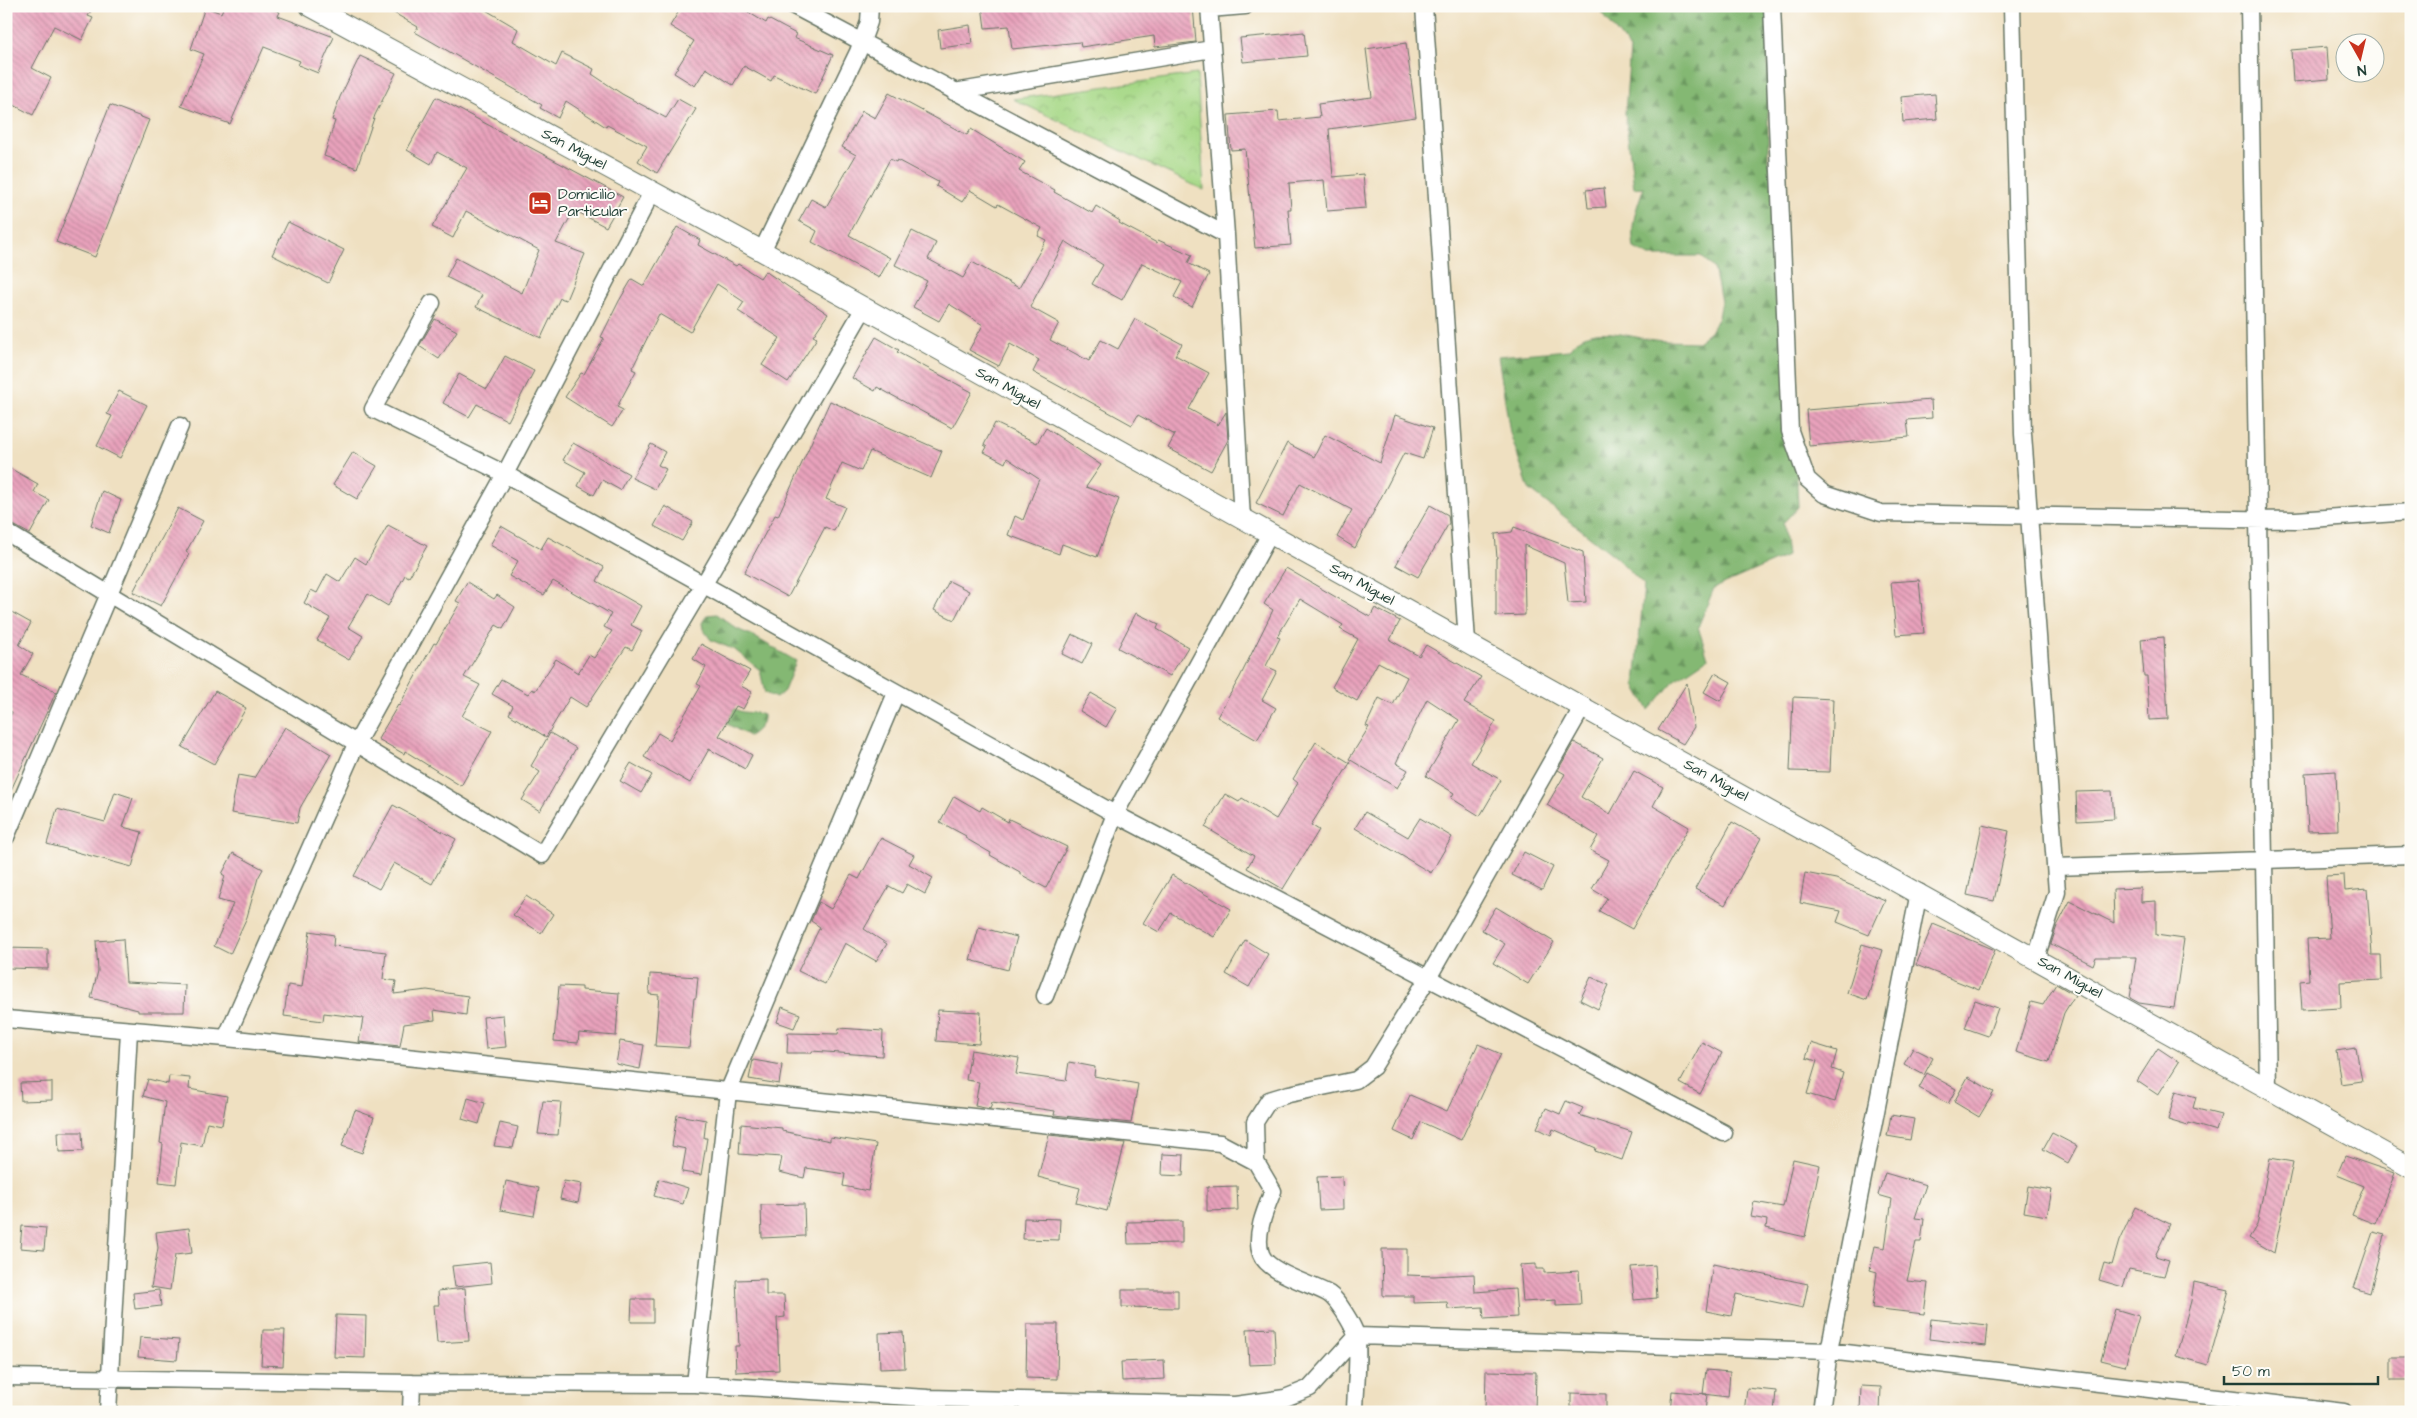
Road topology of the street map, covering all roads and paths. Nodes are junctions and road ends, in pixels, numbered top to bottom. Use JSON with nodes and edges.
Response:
{"nodes":[{"id":1,"x":310,"y":6,"type":"edge"},
{"id":2,"x":794,"y":6,"type":"edge"},
{"id":3,"x":870,"y":6,"type":"edge"},
{"id":4,"x":1245,"y":6,"type":"edge"},
{"id":5,"x":1424,"y":6,"type":"edge"},
{"id":6,"x":1772,"y":6,"type":"edge"},
{"id":7,"x":2012,"y":6,"type":"edge"},
{"id":8,"x":2249,"y":6,"type":"edge"},
{"id":9,"x":1209,"y":7,"type":"edge"},
{"id":10,"x":861,"y":43,"type":"junction"},
{"id":11,"x":1212,"y":49,"type":"junction"},
{"id":12,"x":954,"y":92,"type":"junction"},
{"id":13,"x":652,"y":192,"type":"junction"},
{"id":14,"x":1226,"y":235,"type":"junction"},
{"id":15,"x":762,"y":251,"type":"junction"},
{"id":16,"x":432,"y":303,"type":"dead end"},
{"id":17,"x":864,"y":308,"type":"junction"},
{"id":18,"x":180,"y":426,"type":"dead end"},
{"id":19,"x":506,"y":474,"type":"junction"},
{"id":20,"x":2411,"y":512,"type":"edge"},
{"id":21,"x":2029,"y":516,"type":"junction"},
{"id":22,"x":1242,"y":519,"type":"junction"},
{"id":23,"x":2258,"y":519,"type":"junction"},
{"id":24,"x":6,"y":532,"type":"edge"},
{"id":25,"x":1270,"y":534,"type":"junction"},
{"id":26,"x":704,"y":584,"type":"junction"},
{"id":27,"x":110,"y":594,"type":"junction"},
{"id":28,"x":1467,"y":642,"type":"junction"},
{"id":29,"x":896,"y":693,"type":"junction"},
{"id":30,"x":1583,"y":706,"type":"junction"},
{"id":31,"x":357,"y":742,"type":"junction"},
{"id":32,"x":1115,"y":814,"type":"junction"},
{"id":33,"x":6,"y":837,"type":"edge"},
{"id":34,"x":2411,"y":855,"type":"edge"},
{"id":35,"x":2264,"y":860,"type":"junction"},
{"id":36,"x":2055,"y":867,"type":"junction"},
{"id":37,"x":1919,"y":892,"type":"junction"},
{"id":38,"x":2036,"y":958,"type":"junction"},
{"id":39,"x":1428,"y":978,"type":"junction"},
{"id":40,"x":1045,"y":996,"type":"dead end"},
{"id":41,"x":6,"y":1019,"type":"edge"},
{"id":42,"x":129,"y":1030,"type":"junction"},
{"id":43,"x":226,"y":1038,"type":"junction"},
{"id":44,"x":2268,"y":1088,"type":"junction"},
{"id":45,"x":728,"y":1092,"type":"junction"},
{"id":46,"x":1724,"y":1133,"type":"dead end"},
{"id":47,"x":1256,"y":1162,"type":"junction"},
{"id":48,"x":2411,"y":1168,"type":"edge"},
{"id":49,"x":1357,"y":1336,"type":"junction"},
{"id":50,"x":1829,"y":1351,"type":"junction"},
{"id":51,"x":6,"y":1377,"type":"edge"},
{"id":52,"x":109,"y":1377,"type":"junction"},
{"id":53,"x":412,"y":1383,"type":"junction"},
{"id":54,"x":695,"y":1384,"type":"junction"},
{"id":55,"x":928,"y":1405,"type":"edge"},
{"id":56,"x":108,"y":1412,"type":"edge"},
{"id":57,"x":411,"y":1412,"type":"edge"},
{"id":58,"x":1355,"y":1412,"type":"edge"},
{"id":59,"x":1821,"y":1412,"type":"edge"},
{"id":60,"x":2344,"y":1412,"type":"edge"}],
"edges":[{"from":1,"to":13,"type":"street","name":"San Miguel"},
{"from":2,"to":10,"type":"street"},
{"from":3,"to":10,"type":"street"},
{"from":4,"to":9,"type":"street"},
{"from":5,"to":28,"type":"street"},
{"from":6,"to":21,"type":"street"},
{"from":7,"to":21,"type":"street"},
{"from":8,"to":23,"type":"street"},
{"from":9,"to":11,"type":"street"},
{"from":10,"to":12,"type":"street"},
{"from":10,"to":15,"type":"street"},
{"from":11,"to":12,"type":"street"},
{"from":11,"to":14,"type":"street"},
{"from":12,"to":14,"type":"street"},
{"from":13,"to":15,"type":"street","name":"San Miguel"},
{"from":13,"to":19,"type":"street"},
{"from":14,"to":22,"type":"street"},
{"from":15,"to":17,"type":"street","name":"San Miguel"},
{"from":16,"to":19,"type":"street"},
{"from":17,"to":22,"type":"street","name":"San Miguel"},
{"from":17,"to":26,"type":"street"},
{"from":18,"to":27,"type":"street"},
{"from":19,"to":26,"type":"street"},
{"from":19,"to":31,"type":"street"},
{"from":20,"to":23,"type":"street"},
{"from":21,"to":23,"type":"street"},
{"from":21,"to":36,"type":"street"},
{"from":22,"to":25,"type":"street","name":"San Miguel"},
{"from":23,"to":35,"type":"street"},
{"from":24,"to":27,"type":"street"},
{"from":25,"to":28,"type":"street","name":"San Miguel"},
{"from":25,"to":32,"type":"street"},
{"from":26,"to":29,"type":"street"},
{"from":26,"to":31,"type":"street"},
{"from":27,"to":31,"type":"street"},
{"from":27,"to":33,"type":"street"},
{"from":28,"to":30,"type":"street","name":"San Miguel"},
{"from":29,"to":32,"type":"street"},
{"from":29,"to":45,"type":"street"},
{"from":30,"to":37,"type":"street","name":"San Miguel"},
{"from":30,"to":39,"type":"street"},
{"from":31,"to":43,"type":"street"},
{"from":32,"to":39,"type":"street"},
{"from":32,"to":40,"type":"street"},
{"from":34,"to":35,"type":"street"},
{"from":35,"to":36,"type":"street"},
{"from":35,"to":44,"type":"street"},
{"from":36,"to":38,"type":"street"},
{"from":37,"to":38,"type":"street","name":"San Miguel"},
{"from":37,"to":50,"type":"street"},
{"from":38,"to":44,"type":"street","name":"San Miguel"},
{"from":39,"to":46,"type":"street"},
{"from":39,"to":47,"type":"street"},
{"from":41,"to":42,"type":"street"},
{"from":42,"to":43,"type":"street"},
{"from":42,"to":52,"type":"street"},
{"from":43,"to":45,"type":"street"},
{"from":44,"to":48,"type":"street","name":"San Miguel"},
{"from":45,"to":47,"type":"street"},
{"from":45,"to":54,"type":"street"},
{"from":47,"to":49,"type":"street"},
{"from":49,"to":50,"type":"street"},
{"from":49,"to":55,"type":"street"},
{"from":49,"to":58,"type":"street"},
{"from":50,"to":59,"type":"street"},
{"from":50,"to":60,"type":"street"},
{"from":51,"to":52,"type":"street"},
{"from":52,"to":53,"type":"street"},
{"from":52,"to":56,"type":"street"},
{"from":53,"to":54,"type":"street"},
{"from":53,"to":57,"type":"street"},
{"from":54,"to":55,"type":"street"}]}
